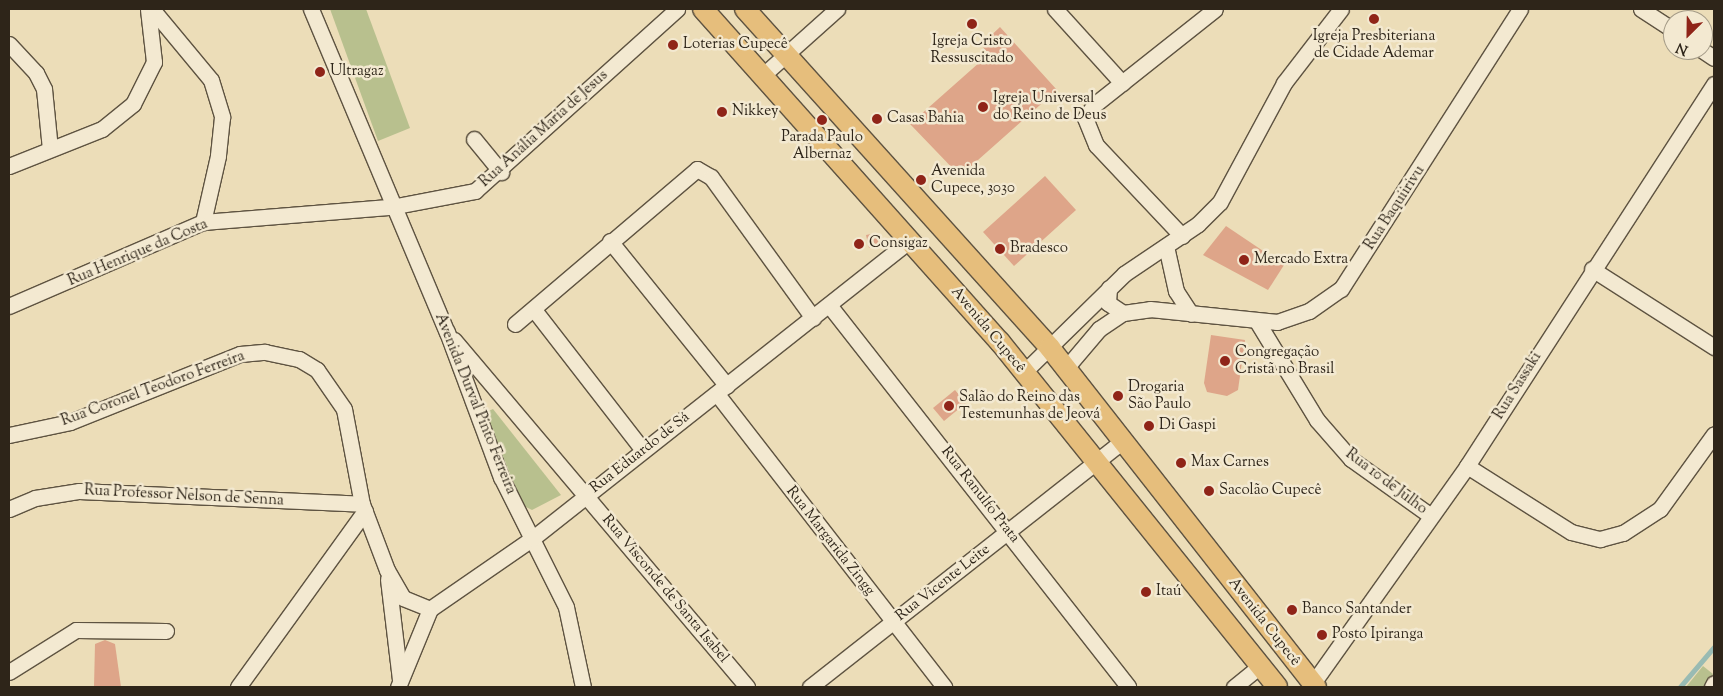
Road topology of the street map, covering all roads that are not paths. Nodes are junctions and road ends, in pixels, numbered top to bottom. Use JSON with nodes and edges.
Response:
{"nodes":[{"id":1,"x":150,"y":9,"type":"edge"},
{"id":2,"x":311,"y":9,"type":"edge"},
{"id":3,"x":677,"y":9,"type":"edge"},
{"id":4,"x":703,"y":9,"type":"edge"},
{"id":5,"x":745,"y":9,"type":"edge"},
{"id":6,"x":837,"y":9,"type":"edge"},
{"id":7,"x":1056,"y":9,"type":"edge"},
{"id":8,"x":1341,"y":9,"type":"edge"},
{"id":9,"x":1520,"y":9,"type":"edge"},
{"id":10,"x":1641,"y":9,"type":"edge"},
{"id":11,"x":1212,"y":12,"type":"edge"},
{"id":12,"x":1663,"y":23,"type":"edge"},
{"id":13,"x":9,"y":44,"type":"edge"},
{"id":14,"x":786,"y":56,"type":"junction"},
{"id":15,"x":762,"y":76,"type":"junction"},
{"id":16,"x":1122,"y":83,"type":"junction"},
{"id":17,"x":1714,"y":84,"type":"edge"},
{"id":18,"x":474,"y":139,"type":"dead end"},
{"id":19,"x":50,"y":149,"type":"junction"},
{"id":20,"x":9,"y":166,"type":"edge"},
{"id":21,"x":501,"y":172,"type":"junction"},
{"id":22,"x":391,"y":207,"type":"junction"},
{"id":23,"x":203,"y":222,"type":"junction"},
{"id":24,"x":1182,"y":236,"type":"junction"},
{"id":25,"x":610,"y":241,"type":"junction"},
{"id":26,"x":909,"y":241,"type":"junction"},
{"id":27,"x":1166,"y":246,"type":"junction"},
{"id":28,"x":1592,"y":269,"type":"junction"},
{"id":29,"x":1108,"y":288,"type":"junction"},
{"id":30,"x":1176,"y":291,"type":"junction"},
{"id":31,"x":830,"y":305,"type":"junction"},
{"id":32,"x":9,"y":306,"type":"edge"},
{"id":33,"x":1150,"y":309,"type":"junction"},
{"id":34,"x":535,"y":311,"type":"junction"},
{"id":35,"x":1123,"y":313,"type":"junction"},
{"id":36,"x":1191,"y":314,"type":"junction"},
{"id":37,"x":812,"y":318,"type":"junction"},
{"id":38,"x":1258,"y":323,"type":"junction"},
{"id":39,"x":515,"y":324,"type":"dead end"},
{"id":40,"x":447,"y":332,"type":"junction"},
{"id":41,"x":1714,"y":346,"type":"edge"},
{"id":42,"x":1050,"y":348,"type":"junction"},
{"id":43,"x":1066,"y":368,"type":"junction"},
{"id":44,"x":1024,"y":372,"type":"junction"},
{"id":45,"x":722,"y":390,"type":"junction"},
{"id":46,"x":1714,"y":434,"type":"edge"},
{"id":47,"x":9,"y":435,"type":"edge"},
{"id":48,"x":1123,"y":441,"type":"junction"},
{"id":49,"x":642,"y":449,"type":"junction"},
{"id":50,"x":1094,"y":464,"type":"junction"},
{"id":51,"x":1467,"y":466,"type":"junction"},
{"id":52,"x":586,"y":495,"type":"junction"},
{"id":53,"x":364,"y":508,"type":"junction"},
{"id":54,"x":9,"y":509,"type":"edge"},
{"id":55,"x":1431,"y":516,"type":"junction"},
{"id":56,"x":1008,"y":532,"type":"junction"},
{"id":57,"x":533,"y":538,"type":"junction"},
{"id":58,"x":386,"y":570,"type":"junction"},
{"id":59,"x":430,"y":609,"type":"junction"},
{"id":60,"x":893,"y":623,"type":"junction"},
{"id":61,"x":166,"y":631,"type":"dead end"},
{"id":62,"x":1260,"y":666,"type":"junction"},
{"id":63,"x":9,"y":672,"type":"edge"},
{"id":64,"x":1714,"y":683,"type":"edge"},
{"id":65,"x":1315,"y":685,"type":"edge"},
{"id":66,"x":399,"y":686,"type":"edge"},
{"id":67,"x":238,"y":687,"type":"edge"},
{"id":68,"x":583,"y":687,"type":"edge"},
{"id":69,"x":747,"y":687,"type":"edge"},
{"id":70,"x":810,"y":687,"type":"edge"},
{"id":71,"x":944,"y":687,"type":"edge"},
{"id":72,"x":1128,"y":687,"type":"edge"},
{"id":73,"x":1234,"y":687,"type":"edge"},
{"id":74,"x":1277,"y":687,"type":"edge"},
{"id":75,"x":1712,"y":687,"type":"edge"}],
"edges":[{"from":1,"to":19,"type":"street"},
{"from":1,"to":23,"type":"street"},
{"from":2,"to":22,"type":"street","name":"Avenida Durval Pinto Ferreira"},
{"from":3,"to":21,"type":"street","name":"Rua Anália Maria de Jesus"},
{"from":4,"to":15,"type":"main road","name":"Avenida Cupecê"},
{"from":5,"to":14,"type":"main road","name":"Avenida Cupecê"},
{"from":6,"to":14,"type":"street"},
{"from":7,"to":16,"type":"street"},
{"from":8,"to":24,"type":"street"},
{"from":9,"to":38,"type":"street","name":"Rua Baquiirivu"},
{"from":10,"to":12,"type":"street"},
{"from":11,"to":16,"type":"street"},
{"from":13,"to":19,"type":"street"},
{"from":14,"to":15,"type":"street"},
{"from":14,"to":42,"type":"main road","name":"Avenida Cupecê"},
{"from":15,"to":26,"type":"main road","name":"Avenida Cupecê"},
{"from":16,"to":24,"type":"street"},
{"from":17,"to":28,"type":"street","name":"Rua Sassaki"},
{"from":18,"to":21,"type":"street"},
{"from":19,"to":20,"type":"street"},
{"from":21,"to":22,"type":"street","name":"Rua Anália Maria de Jesus"},
{"from":22,"to":23,"type":"street","name":"Rua Henrique da Costa"},
{"from":22,"to":40,"type":"street","name":"Avenida Durval Pinto Ferreira"},
{"from":23,"to":32,"type":"street","name":"Rua Henrique da Costa"},
{"from":24,"to":27,"type":"street"},
{"from":25,"to":34,"type":"street"},
{"from":25,"to":37,"type":"street"},
{"from":25,"to":45,"type":"street","name":"Rua Margarida Zingg"},
{"from":26,"to":31,"type":"street","name":"Rua Eduardo de Sá"},
{"from":26,"to":44,"type":"main road","name":"Avenida Cupecê"},
{"from":27,"to":29,"type":"street"},
{"from":27,"to":30,"type":"street"},
{"from":28,"to":41,"type":"street"},
{"from":28,"to":51,"type":"street","name":"Rua Sassaki"},
{"from":29,"to":35,"type":"street"},
{"from":29,"to":42,"type":"street"},
{"from":30,"to":33,"type":"street"},
{"from":30,"to":36,"type":"street"},
{"from":31,"to":37,"type":"street","name":"Rua Eduardo de Sá"},
{"from":31,"to":56,"type":"street","name":"Rua Ranulfo Prata"},
{"from":33,"to":35,"type":"street","name":"Rua Baquiirivu"},
{"from":33,"to":36,"type":"street","name":"Rua Baquiirivu"},
{"from":34,"to":39,"type":"street"},
{"from":34,"to":49,"type":"street"},
{"from":35,"to":43,"type":"street","name":"Rua Baquiirivu"},
{"from":36,"to":38,"type":"street","name":"Rua Baquiirivu"},
{"from":37,"to":45,"type":"street","name":"Rua Eduardo de Sá"},
{"from":38,"to":55,"type":"street","name":"Rua 10 de Julho"},
{"from":40,"to":52,"type":"street","name":"Rua Visconde de Santa Isabel"},
{"from":40,"to":57,"type":"street","name":"Avenida Durval Pinto Ferreira"},
{"from":42,"to":43,"type":"main road","name":"Avenida Cupecê"},
{"from":42,"to":44,"type":"street"},
{"from":43,"to":48,"type":"main road","name":"Avenida Cupecê"},
{"from":44,"to":50,"type":"main road","name":"Avenida Cupecê"},
{"from":45,"to":49,"type":"street","name":"Rua Eduardo de Sá"},
{"from":45,"to":60,"type":"street","name":"Rua Margarida Zingg"},
{"from":46,"to":51,"type":"street"},
{"from":47,"to":53,"type":"street","name":"Rua Coronel Teodoro Ferreira"},
{"from":48,"to":50,"type":"street","name":"Rua Vicente Leite"},
{"from":48,"to":65,"type":"main road","name":"Avenida Cupecê"},
{"from":49,"to":52,"type":"street","name":"Rua Eduardo de Sá"},
{"from":50,"to":56,"type":"street","name":"Rua Vicente Leite"},
{"from":50,"to":62,"type":"main road","name":"Avenida Cupecê"},
{"from":51,"to":55,"type":"street","name":"Rua Sassaki"},
{"from":52,"to":57,"type":"street","name":"Rua Eduardo de Sá"},
{"from":52,"to":69,"type":"street","name":"Rua Visconde de Santa Isabel"},
{"from":53,"to":54,"type":"street","name":"Rua Professor Nelson de Senna"},
{"from":53,"to":58,"type":"street","name":"Rua Coronel Teodoro Ferreira"},
{"from":53,"to":67,"type":"street"},
{"from":55,"to":65,"type":"street","name":"Rua Sassaki"},
{"from":56,"to":60,"type":"street","name":"Rua Vicente Leite"},
{"from":56,"to":72,"type":"street","name":"Rua Ranulfo Prata"},
{"from":57,"to":59,"type":"street","name":"Rua Eduardo de Sá"},
{"from":57,"to":68,"type":"street","name":"Avenida Durval Pinto Ferreira"},
{"from":58,"to":59,"type":"street","name":"Rua Coronel Teodoro Ferreira"},
{"from":58,"to":66,"type":"street"},
{"from":59,"to":66,"type":"street"},
{"from":60,"to":70,"type":"street","name":"Rua Vicente Leite"},
{"from":60,"to":71,"type":"street","name":"Rua Margarida Zingg"},
{"from":61,"to":63,"type":"street"},
{"from":62,"to":73,"type":"street"},
{"from":62,"to":74,"type":"main road","name":"Avenida Cupecê"},
{"from":64,"to":75,"type":"street"}]}
